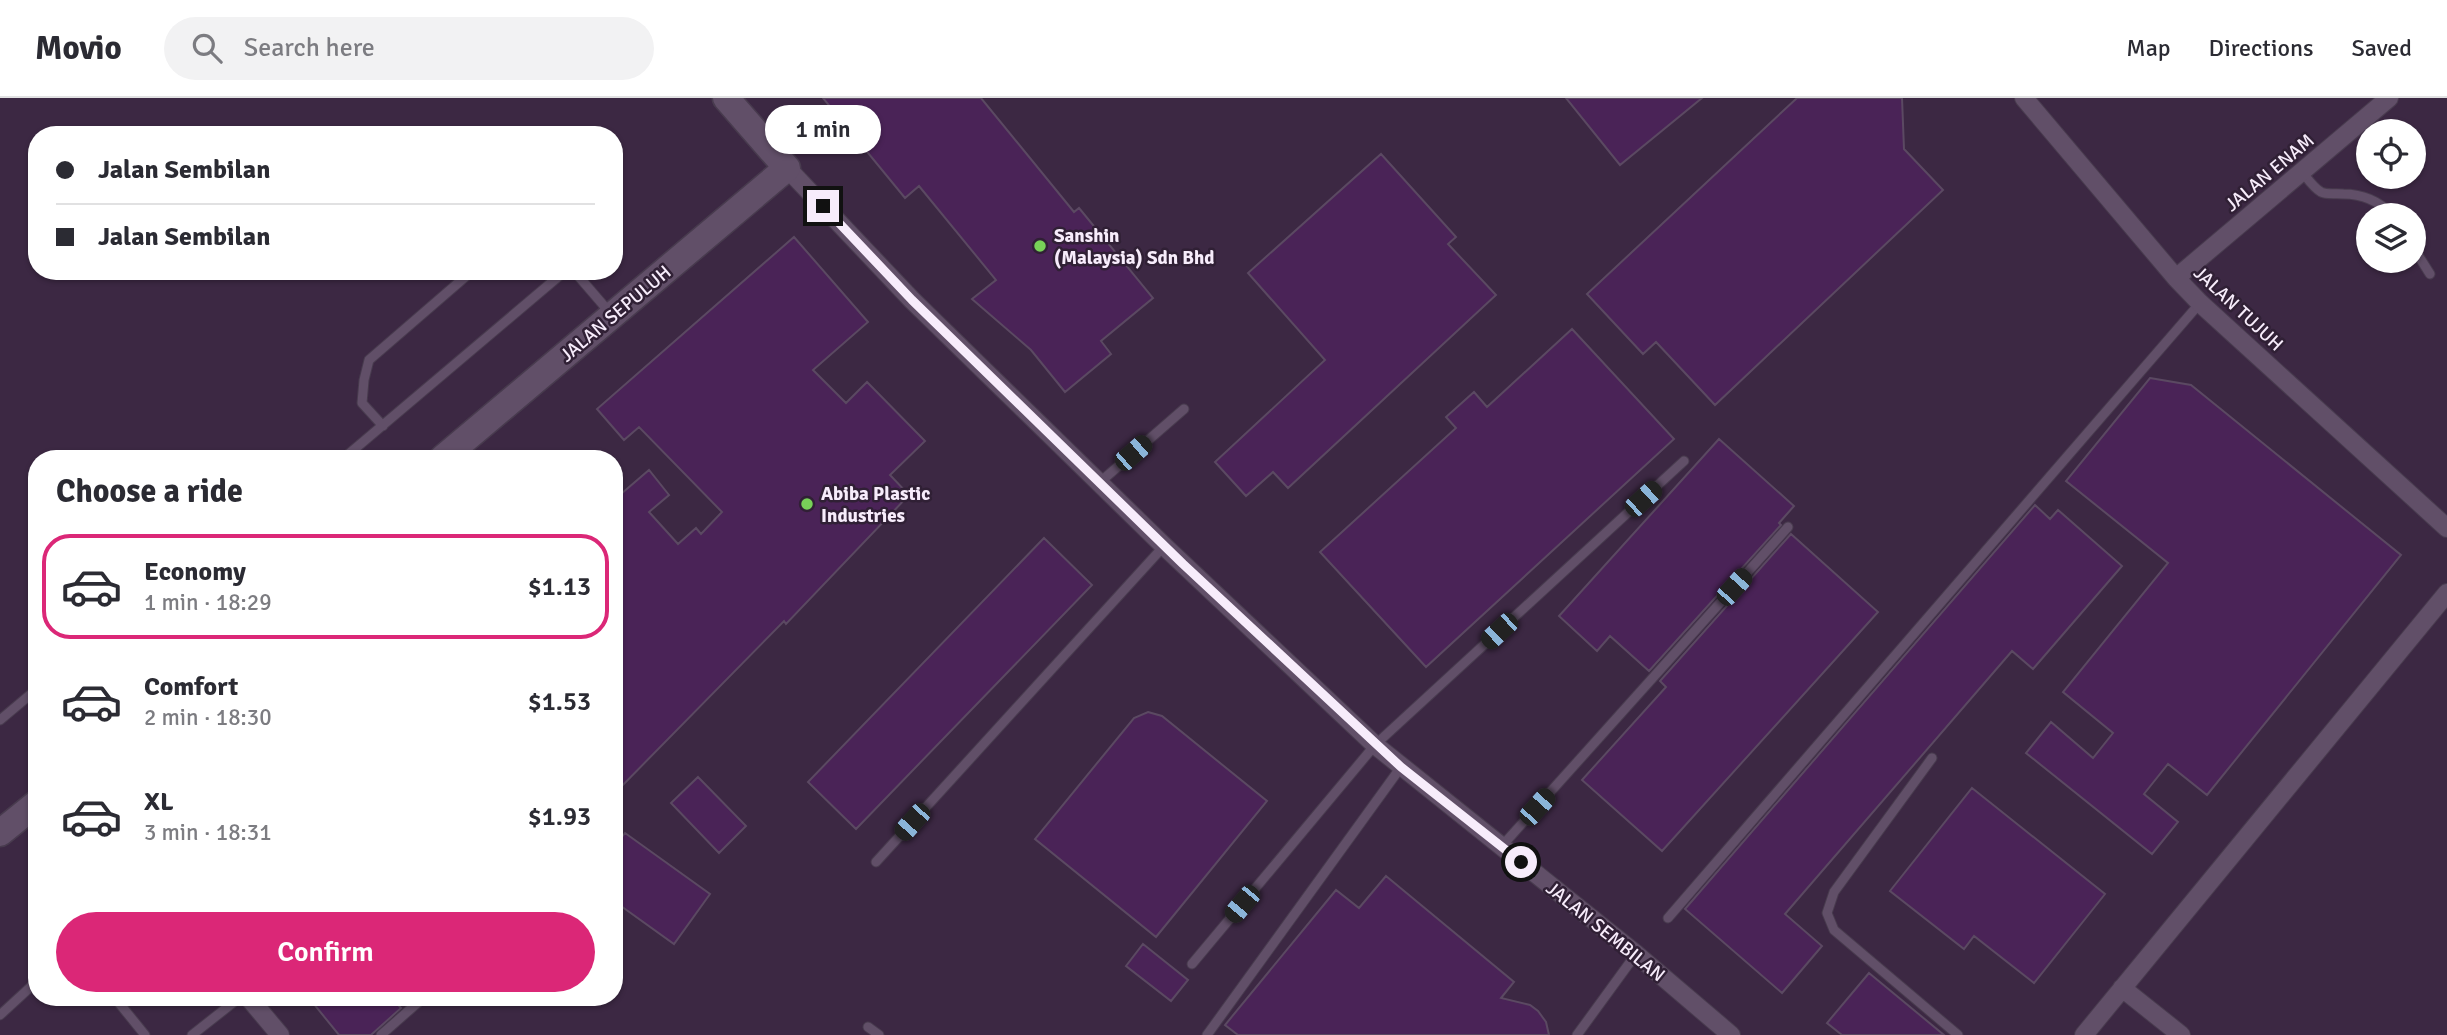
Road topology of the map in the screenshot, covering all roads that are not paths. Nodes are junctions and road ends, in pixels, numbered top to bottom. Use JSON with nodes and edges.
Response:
{"nodes":[{"id":1,"x":726,"y":98,"type":"edge"},
{"id":2,"x":2024,"y":98,"type":"edge"},
{"id":3,"x":2389,"y":98,"type":"edge"},
{"id":4,"x":788,"y":168,"type":"junction"},
{"id":5,"x":2302,"y":172,"type":"junction"},
{"id":6,"x":2378,"y":203,"type":"edge"},
{"id":7,"x":2426,"y":268,"type":"edge"},
{"id":8,"x":2430,"y":274,"type":"dead end"},
{"id":9,"x":2176,"y":278,"type":"junction"},
{"id":10,"x":462,"y":280,"type":"edge"},
{"id":11,"x":554,"y":280,"type":"edge"},
{"id":12,"x":582,"y":280,"type":"edge"},
{"id":13,"x":2200,"y":303,"type":"junction"},
{"id":14,"x":612,"y":316,"type":"junction"},
{"id":15,"x":1184,"y":409,"type":"dead end"},
{"id":16,"x":383,"y":426,"type":"junction"},
{"id":17,"x":354,"y":450,"type":"edge"},
{"id":18,"x":453,"y":450,"type":"edge"},
{"id":19,"x":1684,"y":461,"type":"dead end"},
{"id":20,"x":1099,"y":483,"type":"junction"},
{"id":21,"x":1788,"y":527,"type":"dead end"},
{"id":22,"x":2447,"y":528,"type":"edge"},
{"id":23,"x":1164,"y":546,"type":"junction"},
{"id":24,"x":2447,"y":593,"type":"edge"},
{"id":25,"x":28,"y":697,"type":"edge"},
{"id":26,"x":0,"y":720,"type":"edge"},
{"id":27,"x":1375,"y":745,"type":"junction"},
{"id":28,"x":1932,"y":758,"type":"dead end"},
{"id":29,"x":1401,"y":767,"type":"junction"},
{"id":30,"x":28,"y":810,"type":"edge"},
{"id":31,"x":0,"y":833,"type":"edge"},
{"id":32,"x":1501,"y":847,"type":"junction"},
{"id":33,"x":876,"y":862,"type":"dead end"},
{"id":34,"x":1668,"y":918,"type":"dead end"},
{"id":35,"x":1636,"y":954,"type":"junction"},
{"id":36,"x":1192,"y":964,"type":"dead end"},
{"id":37,"x":2122,"y":988,"type":"junction"},
{"id":38,"x":28,"y":989,"type":"edge"},
{"id":39,"x":121,"y":1006,"type":"edge"},
{"id":40,"x":229,"y":1006,"type":"edge"},
{"id":41,"x":256,"y":1006,"type":"edge"},
{"id":42,"x":414,"y":1006,"type":"edge"},
{"id":43,"x":0,"y":1015,"type":"edge"},
{"id":44,"x":868,"y":1027,"type":"dead end"},
{"id":45,"x":197,"y":1033,"type":"edge"},
{"id":46,"x":145,"y":1035,"type":"edge"},
{"id":47,"x":280,"y":1035,"type":"edge"},
{"id":48,"x":381,"y":1035,"type":"edge"},
{"id":49,"x":879,"y":1035,"type":"edge"},
{"id":50,"x":1208,"y":1035,"type":"edge"},
{"id":51,"x":1577,"y":1035,"type":"edge"},
{"id":52,"x":1731,"y":1035,"type":"edge"},
{"id":53,"x":1958,"y":1035,"type":"edge"},
{"id":54,"x":2084,"y":1035,"type":"edge"},
{"id":55,"x":2181,"y":1035,"type":"edge"}],
"edges":[{"from":1,"to":4,"type":"main road","name":"JALAN SEMBILAN"},
{"from":2,"to":9,"type":"street","name":"JALAN TUJUH"},
{"from":3,"to":5,"type":"street","name":"JALAN ENAM"},
{"from":4,"to":14,"type":"main road","name":"JALAN SEPULUH"},
{"from":4,"to":20,"type":"street","name":"JALAN SEMBILAN"},
{"from":5,"to":6,"type":"lane"},
{"from":5,"to":9,"type":"street","name":"JALAN ENAM"},
{"from":7,"to":8,"type":"lane"},
{"from":9,"to":13,"type":"street","name":"JALAN TUJUH"},
{"from":10,"to":16,"type":"lane"},
{"from":11,"to":16,"type":"lane"},
{"from":12,"to":14,"type":"lane"},
{"from":13,"to":22,"type":"street","name":"JALAN TUJUH"},
{"from":13,"to":34,"type":"lane"},
{"from":14,"to":18,"type":"main road","name":"JALAN SEPULUH"},
{"from":15,"to":20,"type":"lane"},
{"from":16,"to":17,"type":"lane"},
{"from":19,"to":27,"type":"lane"},
{"from":20,"to":23,"type":"street","name":"JALAN SEMBILAN"},
{"from":21,"to":32,"type":"lane"},
{"from":23,"to":27,"type":"street","name":"JALAN SEMBILAN"},
{"from":23,"to":33,"type":"lane"},
{"from":24,"to":37,"type":"street"},
{"from":25,"to":26,"type":"lane"},
{"from":27,"to":29,"type":"street","name":"JALAN SEMBILAN"},
{"from":27,"to":36,"type":"lane"},
{"from":28,"to":53,"type":"lane"},
{"from":29,"to":32,"type":"street","name":"JALAN SEMBILAN"},
{"from":29,"to":50,"type":"lane"},
{"from":30,"to":31,"type":"main road"},
{"from":32,"to":35,"type":"street","name":"JALAN SEMBILAN"},
{"from":35,"to":51,"type":"lane"},
{"from":35,"to":52,"type":"street","name":"JALAN SEMBILAN"},
{"from":37,"to":54,"type":"street"},
{"from":37,"to":55,"type":"street"},
{"from":38,"to":43,"type":"lane"},
{"from":39,"to":46,"type":"lane"},
{"from":40,"to":45,"type":"lane"},
{"from":41,"to":47,"type":"street"},
{"from":42,"to":48,"type":"lane"},
{"from":44,"to":49,"type":"lane"}]}
